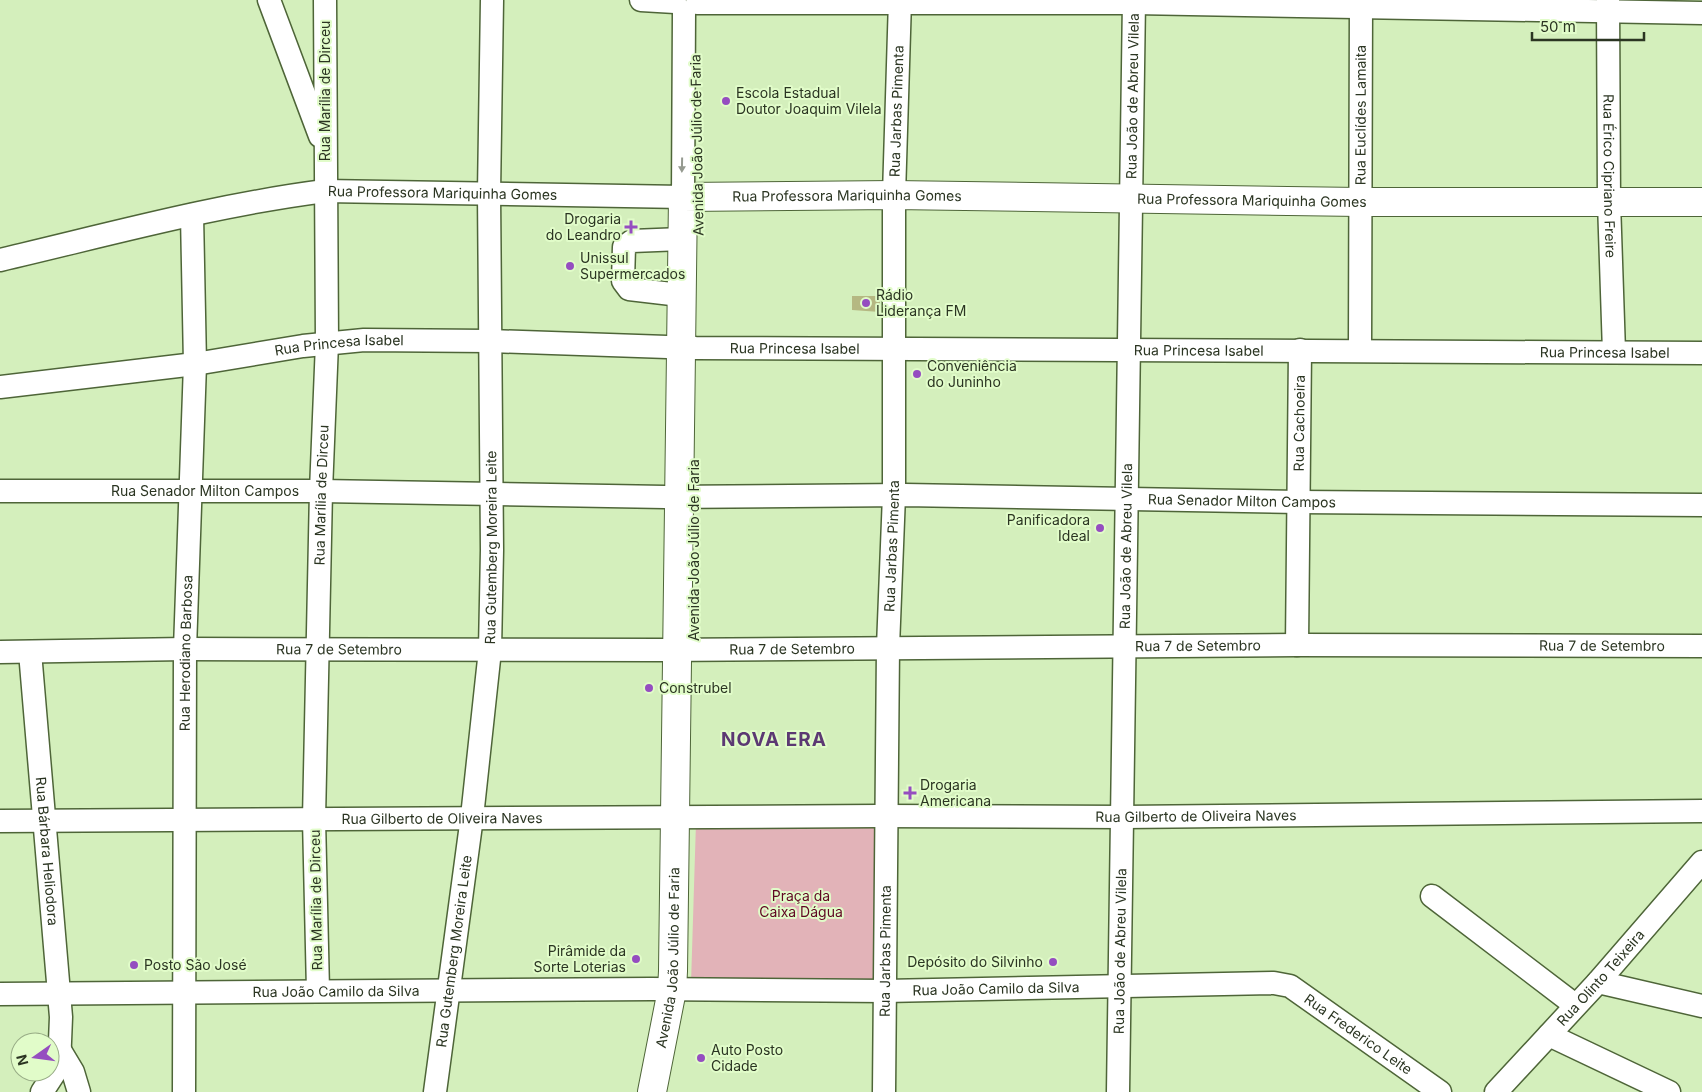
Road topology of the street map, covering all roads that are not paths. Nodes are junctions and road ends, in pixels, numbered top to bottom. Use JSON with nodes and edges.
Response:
{"nodes":[{"id":1,"x":269,"y":0,"type":"edge"},
{"id":2,"x":325,"y":0,"type":"edge"},
{"id":3,"x":492,"y":0,"type":"edge"},
{"id":4,"x":900,"y":2,"type":"edge"},
{"id":5,"x":1134,"y":2,"type":"edge"},
{"id":6,"x":677,"y":3,"type":"edge"},
{"id":7,"x":1360,"y":3,"type":"edge"},
{"id":8,"x":1608,"y":6,"type":"edge"},
{"id":9,"x":1702,"y":13,"type":"edge"},
{"id":10,"x":324,"y":149,"type":"junction"},
{"id":11,"x":325,"y":191,"type":"junction"},
{"id":12,"x":489,"y":193,"type":"junction"},
{"id":13,"x":894,"y":195,"type":"junction"},
{"id":14,"x":690,"y":197,"type":"junction"},
{"id":15,"x":1132,"y":200,"type":"junction"},
{"id":16,"x":1360,"y":202,"type":"junction"},
{"id":17,"x":1609,"y":202,"type":"junction"},
{"id":18,"x":1702,"y":202,"type":"edge"},
{"id":19,"x":192,"y":215,"type":"junction"},
{"id":20,"x":682,"y":239,"type":"junction"},
{"id":21,"x":0,"y":260,"type":"edge"},
{"id":22,"x":680,"y":295,"type":"junction"},
{"id":23,"x":490,"y":340,"type":"junction"},
{"id":24,"x":327,"y":343,"type":"junction"},
{"id":25,"x":689,"y":347,"type":"junction"},
{"id":26,"x":894,"y":348,"type":"junction"},
{"id":27,"x":1128,"y":350,"type":"junction"},
{"id":28,"x":1300,"y":350,"type":"junction"},
{"id":29,"x":1360,"y":350,"type":"junction"},
{"id":30,"x":1614,"y":352,"type":"junction"},
{"id":31,"x":1702,"y":353,"type":"edge"},
{"id":32,"x":195,"y":364,"type":"junction"},
{"id":33,"x":0,"y":387,"type":"edge"},
{"id":34,"x":191,"y":490,"type":"junction"},
{"id":35,"x":0,"y":491,"type":"edge"},
{"id":36,"x":320,"y":491,"type":"junction"},
{"id":37,"x":491,"y":495,"type":"junction"},
{"id":38,"x":894,"y":495,"type":"junction"},
{"id":39,"x":687,"y":497,"type":"junction"},
{"id":40,"x":1128,"y":499,"type":"junction"},
{"id":41,"x":1299,"y":502,"type":"junction"},
{"id":42,"x":1702,"y":505,"type":"edge"},
{"id":43,"x":1297,"y":646,"type":"junction"},
{"id":44,"x":1702,"y":646,"type":"edge"},
{"id":45,"x":888,"y":647,"type":"junction"},
{"id":46,"x":1125,"y":647,"type":"junction"},
{"id":47,"x":185,"y":649,"type":"junction"},
{"id":48,"x":317,"y":650,"type":"junction"},
{"id":49,"x":490,"y":650,"type":"junction"},
{"id":50,"x":686,"y":650,"type":"junction"},
{"id":51,"x":0,"y":652,"type":"edge"},
{"id":52,"x":30,"y":652,"type":"junction"},
{"id":53,"x":1702,"y":811,"type":"edge"},
{"id":54,"x":888,"y":816,"type":"junction"},
{"id":55,"x":1124,"y":817,"type":"junction"},
{"id":56,"x":472,"y":818,"type":"junction"},
{"id":57,"x":684,"y":818,"type":"junction"},
{"id":58,"x":185,"y":819,"type":"junction"},
{"id":59,"x":314,"y":819,"type":"junction"},
{"id":60,"x":44,"y":820,"type":"junction"},
{"id":61,"x":0,"y":821,"type":"edge"},
{"id":62,"x":1702,"y":862,"type":"edge"},
{"id":63,"x":1432,"y":896,"type":"dead end"},
{"id":64,"x":1598,"y":982,"type":"junction"},
{"id":65,"x":1274,"y":983,"type":"joint"},
{"id":66,"x":1119,"y":986,"type":"junction"},
{"id":67,"x":680,"y":990,"type":"junction"},
{"id":68,"x":318,"y":991,"type":"junction"},
{"id":69,"x":449,"y":991,"type":"junction"},
{"id":70,"x":885,"y":991,"type":"junction"},
{"id":71,"x":185,"y":992,"type":"junction"},
{"id":72,"x":0,"y":994,"type":"edge"},
{"id":73,"x":60,"y":994,"type":"junction"},
{"id":74,"x":1575,"y":1005,"type":"junction"},
{"id":75,"x":1702,"y":1006,"type":"edge"},
{"id":76,"x":60,"y":1032,"type":"edge"},
{"id":77,"x":1549,"y":1034,"type":"junction"},
{"id":78,"x":668,"y":1050,"type":"junction"},
{"id":79,"x":60,"y":1059,"type":"edge"},
{"id":80,"x":79,"y":1092,"type":"edge"},
{"id":81,"x":184,"y":1092,"type":"edge"},
{"id":82,"x":435,"y":1092,"type":"edge"},
{"id":83,"x":652,"y":1092,"type":"edge"},
{"id":84,"x":667,"y":1092,"type":"edge"},
{"id":85,"x":884,"y":1092,"type":"edge"},
{"id":86,"x":1118,"y":1092,"type":"edge"},
{"id":87,"x":1440,"y":1092,"type":"edge"},
{"id":88,"x":1496,"y":1092,"type":"edge"},
{"id":89,"x":1669,"y":1092,"type":"edge"}],
"edges":[{"from":1,"to":10,"type":"street"},
{"from":2,"to":10,"type":"street","name":"Rua Marília de Dirceu"},
{"from":3,"to":12,"type":"street","name":"Rua Gutemberg Moreira Leite"},
{"from":4,"to":5,"type":"street"},
{"from":4,"to":6,"type":"street"},
{"from":4,"to":13,"type":"street","name":"Rua Jarbas Pimenta"},
{"from":5,"to":7,"type":"street"},
{"from":5,"to":15,"type":"street","name":"Rua João de Abreu Vilela"},
{"from":6,"to":14,"type":"street","name":"Avenida João Júlio de Faria"},
{"from":7,"to":8,"type":"street"},
{"from":7,"to":16,"type":"street","name":"Rua Euclídes Lamaita"},
{"from":8,"to":9,"type":"street"},
{"from":8,"to":17,"type":"street","name":"Rua Érico Cipriano Freire"},
{"from":10,"to":11,"type":"street","name":"Rua Marília de Dirceu"},
{"from":11,"to":12,"type":"street","name":"Rua Professora Mariquinha Gomes"},
{"from":11,"to":19,"type":"street","name":"Rua Professora Mariquinha Gomes"},
{"from":11,"to":24,"type":"street","name":"Rua Marília de Dirceu"},
{"from":12,"to":14,"type":"street","name":"Rua Professora Mariquinha Gomes"},
{"from":12,"to":23,"type":"street","name":"Rua Gutemberg Moreira Leite"},
{"from":13,"to":14,"type":"main road","name":"Rua Professora Mariquinha Gomes"},
{"from":13,"to":15,"type":"main road","name":"Rua Professora Mariquinha Gomes"},
{"from":13,"to":26,"type":"street","name":"Rua Jarbas Pimenta"},
{"from":14,"to":20,"type":"main road","name":"Avenida João Júlio de Faria"},
{"from":14,"to":25,"type":"main road","name":"Avenida João Júlio de Faria"},
{"from":15,"to":16,"type":"main road","name":"Rua Professora Mariquinha Gomes"},
{"from":15,"to":27,"type":"street","name":"Rua João de Abreu Vilela"},
{"from":16,"to":17,"type":"main road","name":"Rua Professora Mariquinha Gomes"},
{"from":16,"to":29,"type":"street","name":"Rua Euclídes Lamaita"},
{"from":17,"to":18,"type":"main road","name":"Rua Professora Mariquinha Gomes"},
{"from":17,"to":30,"type":"street","name":"Rua Érico Cipriano Freire"},
{"from":19,"to":21,"type":"street","name":"Rua Professora Mariquinha Gomes"},
{"from":19,"to":32,"type":"street","name":"Rua Herodiano Barbosa"},
{"from":20,"to":22,"type":"main road","name":"Avenida João Júlio de Faria"},
{"from":20,"to":22,"type":"street"},
{"from":22,"to":25,"type":"main road","name":"Avenida João Júlio de Faria"},
{"from":23,"to":24,"type":"street","name":"Rua Princesa Isabel"},
{"from":23,"to":25,"type":"street","name":"Rua Princesa Isabel"},
{"from":23,"to":37,"type":"street","name":"Rua Gutemberg Moreira Leite"},
{"from":24,"to":32,"type":"street","name":"Rua Princesa Isabel"},
{"from":24,"to":36,"type":"street","name":"Rua Marília de Dirceu"},
{"from":25,"to":26,"type":"street","name":"Rua Princesa Isabel"},
{"from":25,"to":39,"type":"main road","name":"Avenida João Júlio de Faria"},
{"from":26,"to":27,"type":"street","name":"Rua Princesa Isabel"},
{"from":26,"to":38,"type":"street","name":"Rua Jarbas Pimenta"},
{"from":27,"to":28,"type":"street","name":"Rua Princesa Isabel"},
{"from":27,"to":40,"type":"street","name":"Rua João de Abreu Vilela"},
{"from":28,"to":29,"type":"street","name":"Rua Princesa Isabel"},
{"from":28,"to":41,"type":"street","name":"Rua Cachoeira"},
{"from":29,"to":30,"type":"street","name":"Rua Princesa Isabel"},
{"from":30,"to":31,"type":"street","name":"Rua Princesa Isabel"},
{"from":32,"to":33,"type":"street","name":"Rua Princesa Isabel"},
{"from":32,"to":34,"type":"street","name":"Rua Herodiano Barbosa"},
{"from":34,"to":35,"type":"street","name":"Rua Senador Milton Campos"},
{"from":34,"to":36,"type":"street","name":"Rua Senador Milton Campos"},
{"from":34,"to":47,"type":"street","name":"Rua Herodiano Barbosa"},
{"from":36,"to":37,"type":"street","name":"Rua Senador Milton Campos"},
{"from":36,"to":48,"type":"street","name":"Rua Marília de Dirceu"},
{"from":37,"to":39,"type":"street","name":"Rua Senador Milton Campos"},
{"from":37,"to":49,"type":"street","name":"Rua Gutemberg Moreira Leite"},
{"from":38,"to":39,"type":"street","name":"Rua Senador Milton Campos"},
{"from":38,"to":40,"type":"street","name":"Rua Senador Milton Campos"},
{"from":38,"to":45,"type":"street","name":"Rua Jarbas Pimenta"},
{"from":39,"to":50,"type":"main road","name":"Avenida João Júlio de Faria"},
{"from":40,"to":41,"type":"street","name":"Rua Senador Milton Campos"},
{"from":40,"to":46,"type":"street","name":"Rua João de Abreu Vilela"},
{"from":41,"to":42,"type":"street","name":"Rua Senador Milton Campos"},
{"from":41,"to":43,"type":"street","name":"Rua Cachoeira"},
{"from":43,"to":44,"type":"street","name":"Rua 7 de Setembro"},
{"from":43,"to":46,"type":"street","name":"Rua 7 de Setembro"},
{"from":45,"to":46,"type":"street","name":"Rua 7 de Setembro"},
{"from":45,"to":50,"type":"street","name":"Rua 7 de Setembro"},
{"from":45,"to":54,"type":"street","name":"Rua Jarbas Pimenta"},
{"from":46,"to":55,"type":"street","name":"Rua João de Abreu Vilela"},
{"from":47,"to":48,"type":"street","name":"Rua 7 de Setembro"},
{"from":47,"to":52,"type":"street","name":"Rua 7 de Setembro"},
{"from":47,"to":58,"type":"street","name":"Rua Herodiano Barbosa"},
{"from":48,"to":49,"type":"street","name":"Rua 7 de Setembro"},
{"from":48,"to":59,"type":"street","name":"Rua Marília de Dirceu"},
{"from":49,"to":50,"type":"street","name":"Rua 7 de Setembro"},
{"from":49,"to":56,"type":"street","name":"Rua Gutemberg Moreira Leite"},
{"from":50,"to":57,"type":"main road","name":"Avenida João Júlio de Faria"},
{"from":51,"to":52,"type":"street","name":"Rua 7 de Setembro"},
{"from":52,"to":60,"type":"street","name":"Rua Bárbara Heliodora"},
{"from":53,"to":55,"type":"street","name":"Rua Gilberto de Oliveira Naves"},
{"from":54,"to":55,"type":"street","name":"Rua Gilberto de Oliveira Naves"},
{"from":54,"to":57,"type":"street","name":"Rua Gilberto de Oliveira Naves"},
{"from":54,"to":70,"type":"street","name":"Rua Jarbas Pimenta"},
{"from":55,"to":66,"type":"street","name":"Rua João de Abreu Vilela"},
{"from":56,"to":57,"type":"street","name":"Rua Gilberto de Oliveira Naves"},
{"from":56,"to":59,"type":"street","name":"Rua Gilberto de Oliveira Naves"},
{"from":56,"to":69,"type":"street","name":"Rua Gutemberg Moreira Leite"},
{"from":57,"to":67,"type":"main road","name":"Avenida João Júlio de Faria"},
{"from":58,"to":59,"type":"street","name":"Rua Gilberto de Oliveira Naves"},
{"from":58,"to":60,"type":"street","name":"Rua Gilberto de Oliveira Naves"},
{"from":58,"to":71,"type":"street","name":"Rua Herodiano Barbosa"},
{"from":59,"to":68,"type":"street","name":"Rua Marília de Dirceu"},
{"from":60,"to":61,"type":"street","name":"Rua Gilberto de Oliveira Naves"},
{"from":60,"to":73,"type":"street","name":"Rua Bárbara Heliodora"},
{"from":62,"to":64,"type":"street","name":"Rua Olinto Teixeira"},
{"from":63,"to":74,"type":"street"},
{"from":64,"to":74,"type":"street","name":"Rua Olinto Teixeira"},
{"from":64,"to":75,"type":"street"},
{"from":65,"to":66,"type":"street","name":"Rua João Camilo da Silva"},
{"from":65,"to":87,"type":"street","name":"Rua Frederico Leite"},
{"from":66,"to":70,"type":"street","name":"Rua João Camilo da Silva"},
{"from":66,"to":86,"type":"street","name":"Rua João de Abreu Vilela"},
{"from":67,"to":69,"type":"street","name":"Rua João Camilo da Silva"},
{"from":67,"to":70,"type":"street","name":"Rua João Camilo da Silva"},
{"from":67,"to":78,"type":"main road","name":"Avenida João Júlio de Faria"},
{"from":68,"to":69,"type":"street","name":"Rua João Camilo da Silva"},
{"from":68,"to":71,"type":"street","name":"Rua João Camilo da Silva"},
{"from":69,"to":82,"type":"street","name":"Rua Gutemberg Moreira Leite"},
{"from":70,"to":85,"type":"street","name":"Rua Jarbas Pimenta"},
{"from":71,"to":73,"type":"street","name":"Rua João Camilo da Silva"},
{"from":71,"to":81,"type":"street","name":"Rua Herodiano Barbosa"},
{"from":72,"to":73,"type":"street","name":"Rua João Camilo da Silva"},
{"from":73,"to":76,"type":"street","name":"Rua Bárbara Heliodora"},
{"from":74,"to":77,"type":"street","name":"Rua Olinto Teixeira"},
{"from":77,"to":88,"type":"street","name":"Rua Olinto Teixeira"},
{"from":77,"to":89,"type":"street"},
{"from":78,"to":83,"type":"main road","name":"Avenida João Júlio de Faria"},
{"from":78,"to":84,"type":"main road","name":"Avenida João Júlio de Faria"},
{"from":79,"to":80,"type":"street","name":"Rua Bárbara Heliodora"}]}
